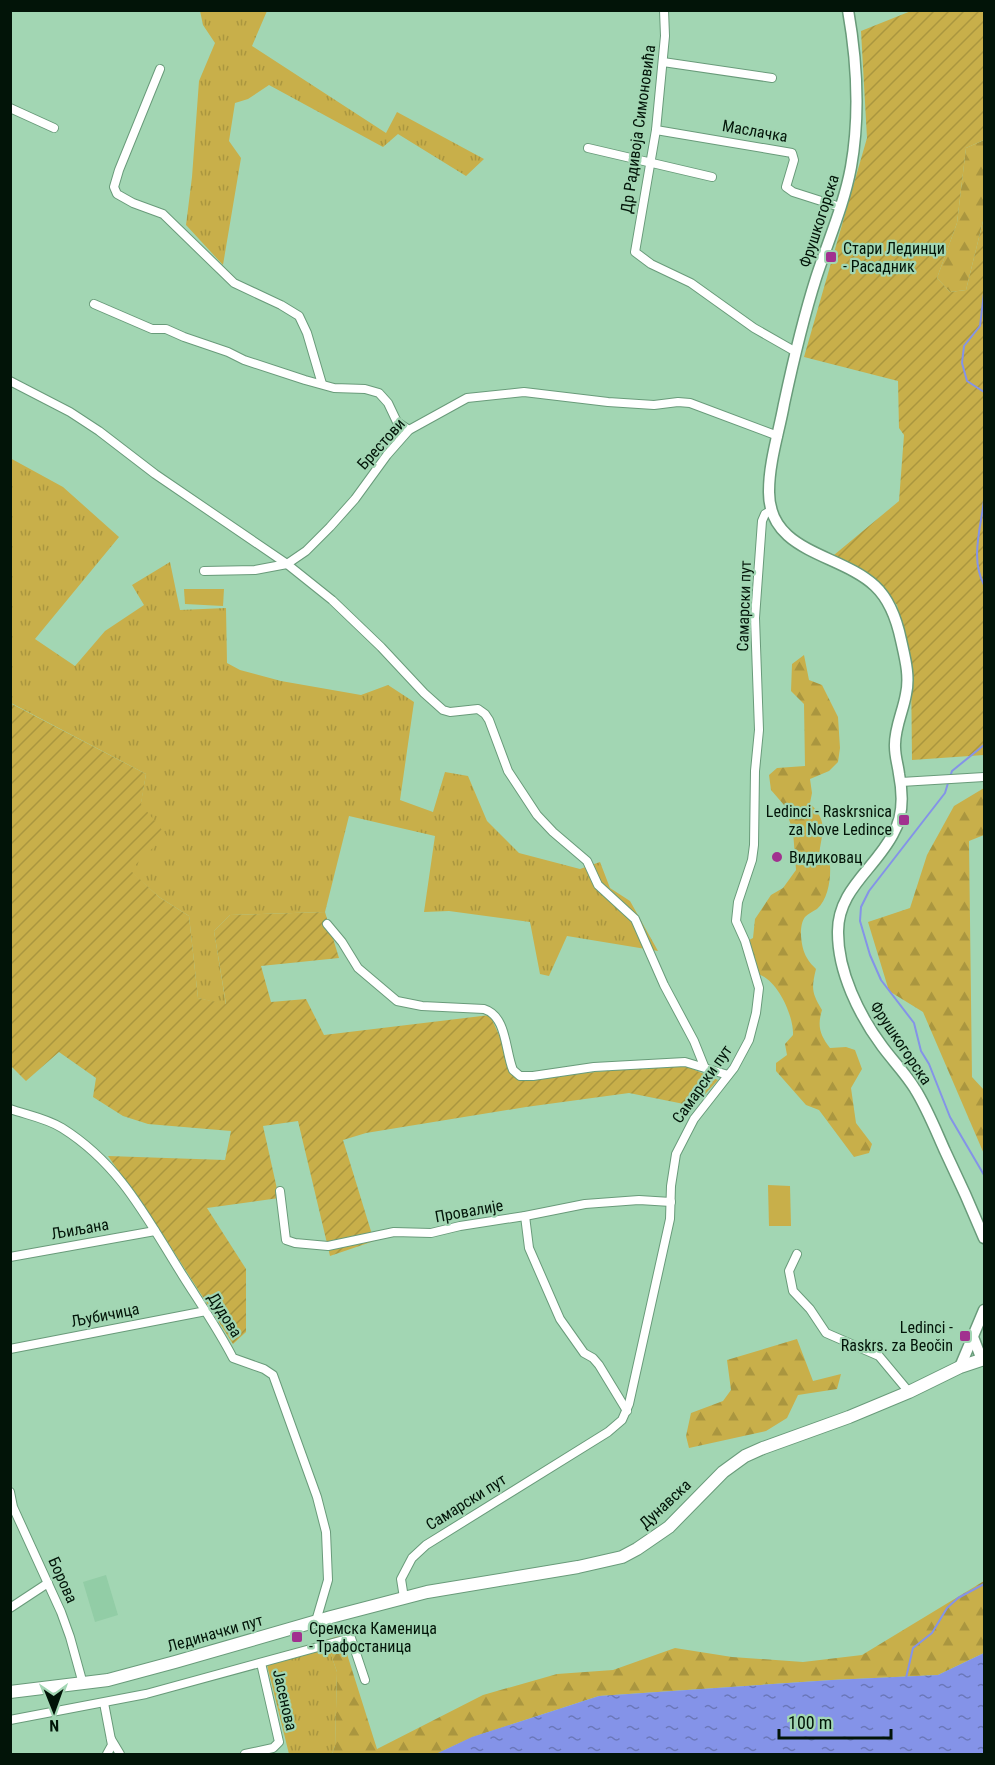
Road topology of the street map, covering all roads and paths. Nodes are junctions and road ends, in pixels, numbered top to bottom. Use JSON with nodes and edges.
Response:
{"nodes":[{"id":1,"x":664,"y":10,"type":"edge"},
{"id":2,"x":848,"y":10,"type":"edge"},
{"id":3,"x":663,"y":62,"type":"junction"},
{"id":4,"x":160,"y":69,"type":"dead end"},
{"id":5,"x":772,"y":78,"type":"dead end"},
{"id":6,"x":10,"y":108,"type":"edge"},
{"id":7,"x":54,"y":128,"type":"dead end"},
{"id":8,"x":656,"y":129,"type":"junction"},
{"id":9,"x":588,"y":148,"type":"dead end"},
{"id":10,"x":651,"y":164,"type":"junction"},
{"id":11,"x":712,"y":177,"type":"dead end"},
{"id":12,"x":840,"y":207,"type":"junction"},
{"id":13,"x":94,"y":304,"type":"dead end"},
{"id":14,"x":796,"y":352,"type":"junction"},
{"id":15,"x":10,"y":381,"type":"edge"},
{"id":16,"x":322,"y":384,"type":"junction"},
{"id":17,"x":409,"y":430,"type":"junction"},
{"id":18,"x":778,"y":436,"type":"junction"},
{"id":19,"x":772,"y":510,"type":"junction"},
{"id":20,"x":288,"y":564,"type":"junction"},
{"id":21,"x":204,"y":571,"type":"dead end"},
{"id":22,"x":984,"y":777,"type":"edge"},
{"id":23,"x":901,"y":782,"type":"junction"},
{"id":24,"x":327,"y":924,"type":"dead end"},
{"id":25,"x":704,"y":1066,"type":"junction"},
{"id":26,"x":728,"y":1075,"type":"junction"},
{"id":27,"x":10,"y":1109,"type":"edge"},
{"id":28,"x":280,"y":1191,"type":"dead end"},
{"id":29,"x":671,"y":1202,"type":"junction"},
{"id":30,"x":525,"y":1216,"type":"junction"},
{"id":31,"x":155,"y":1231,"type":"junction"},
{"id":32,"x":984,"y":1238,"type":"edge"},
{"id":33,"x":797,"y":1254,"type":"dead end"},
{"id":34,"x":10,"y":1257,"type":"edge"},
{"id":35,"x":984,"y":1310,"type":"edge"},
{"id":36,"x":206,"y":1311,"type":"junction"},
{"id":37,"x":973,"y":1336,"type":"junction"},
{"id":38,"x":10,"y":1349,"type":"edge"},
{"id":39,"x":983,"y":1359,"type":"edge"},
{"id":40,"x":960,"y":1367,"type":"junction"},
{"id":41,"x":909,"y":1392,"type":"junction"},
{"id":42,"x":627,"y":1411,"type":"junction"},
{"id":43,"x":10,"y":1492,"type":"edge"},
{"id":44,"x":12,"y":1507,"type":"edge"},
{"id":45,"x":48,"y":1583,"type":"junction"},
{"id":46,"x":427,"y":1592,"type":"joint"},
{"id":47,"x":404,"y":1598,"type":"junction"},
{"id":48,"x":10,"y":1608,"type":"edge"},
{"id":49,"x":316,"y":1621,"type":"junction"},
{"id":50,"x":261,"y":1663,"type":"junction"},
{"id":51,"x":365,"y":1680,"type":"dead end"},
{"id":52,"x":83,"y":1684,"type":"junction"},
{"id":53,"x":10,"y":1692,"type":"edge"},
{"id":54,"x":104,"y":1703,"type":"junction"},
{"id":55,"x":10,"y":1720,"type":"edge"},
{"id":56,"x":111,"y":1739,"type":"junction"},
{"id":57,"x":107,"y":1755,"type":"edge"},
{"id":58,"x":120,"y":1755,"type":"edge"},
{"id":59,"x":244,"y":1755,"type":"edge"}],
"edges":[{"from":1,"to":3,"type":"street","name":"Др Радивоја Симоновића"},
{"from":2,"to":12,"type":"street","name":"Фрушкогорска"},
{"from":3,"to":5,"type":"street"},
{"from":3,"to":8,"type":"street","name":"Др Радивоја Симоновића"},
{"from":4,"to":16,"type":"street"},
{"from":6,"to":7,"type":"street"},
{"from":8,"to":10,"type":"street","name":"Др Радивоја Симоновића"},
{"from":8,"to":12,"type":"street","name":"Маслачка"},
{"from":9,"to":10,"type":"street"},
{"from":10,"to":11,"type":"street"},
{"from":10,"to":14,"type":"street","name":"Др Радивоја Симоновића"},
{"from":12,"to":14,"type":"street","name":"Фрушкогорска"},
{"from":13,"to":16,"type":"street"},
{"from":14,"to":18,"type":"street","name":"Фрушкогорска"},
{"from":15,"to":20,"type":"street"},
{"from":16,"to":17,"type":"street"},
{"from":17,"to":18,"type":"street","name":"Брестови"},
{"from":17,"to":20,"type":"street","name":"Брестови"},
{"from":18,"to":19,"type":"street","name":"Фрушкогорска"},
{"from":19,"to":23,"type":"street","name":"Фрушкогорска"},
{"from":19,"to":26,"type":"street","name":"Самарски пут"},
{"from":20,"to":21,"type":"street","name":"Брестови"},
{"from":20,"to":25,"type":"street"},
{"from":22,"to":23,"type":"street"},
{"from":23,"to":32,"type":"street","name":"Фрушкогорска"},
{"from":24,"to":25,"type":"street"},
{"from":25,"to":26,"type":"street"},
{"from":26,"to":29,"type":"street","name":"Самарски пут"},
{"from":27,"to":31,"type":"street","name":"Дудова"},
{"from":28,"to":30,"type":"street","name":"Провалије"},
{"from":29,"to":30,"type":"street","name":"Провалије"},
{"from":29,"to":42,"type":"street","name":"Самарски пут"},
{"from":30,"to":42,"type":"street"},
{"from":31,"to":34,"type":"street","name":"Љиљана"},
{"from":31,"to":36,"type":"street","name":"Дудова"},
{"from":33,"to":41,"type":"street"},
{"from":35,"to":37,"type":"street"},
{"from":36,"to":38,"type":"street","name":"Љубичица"},
{"from":36,"to":49,"type":"street","name":"Дудова"},
{"from":37,"to":39,"type":"street"},
{"from":37,"to":40,"type":"street"},
{"from":39,"to":40,"type":"main road","name":"Дунавска"},
{"from":40,"to":41,"type":"main road","name":"Дунавска"},
{"from":41,"to":46,"type":"main road","name":"Дунавска"},
{"from":42,"to":47,"type":"street","name":"Самарски пут"},
{"from":43,"to":44,"type":"street","name":"Борова"},
{"from":44,"to":45,"type":"street","name":"Борова"},
{"from":45,"to":48,"type":"street"},
{"from":45,"to":52,"type":"street","name":"Борова"},
{"from":46,"to":47,"type":"main road","name":"Лединачки пут"},
{"from":47,"to":49,"type":"main road","name":"Лединачки пут"},
{"from":49,"to":52,"type":"main road","name":"Лединачки пут"},
{"from":50,"to":51,"type":"street"},
{"from":50,"to":54,"type":"street"},
{"from":50,"to":59,"type":"street","name":"Јасенова"},
{"from":52,"to":53,"type":"main road","name":"Лединачки пут"},
{"from":54,"to":55,"type":"street"},
{"from":54,"to":56,"type":"street"},
{"from":56,"to":57,"type":"street"},
{"from":56,"to":58,"type":"street"}]}
